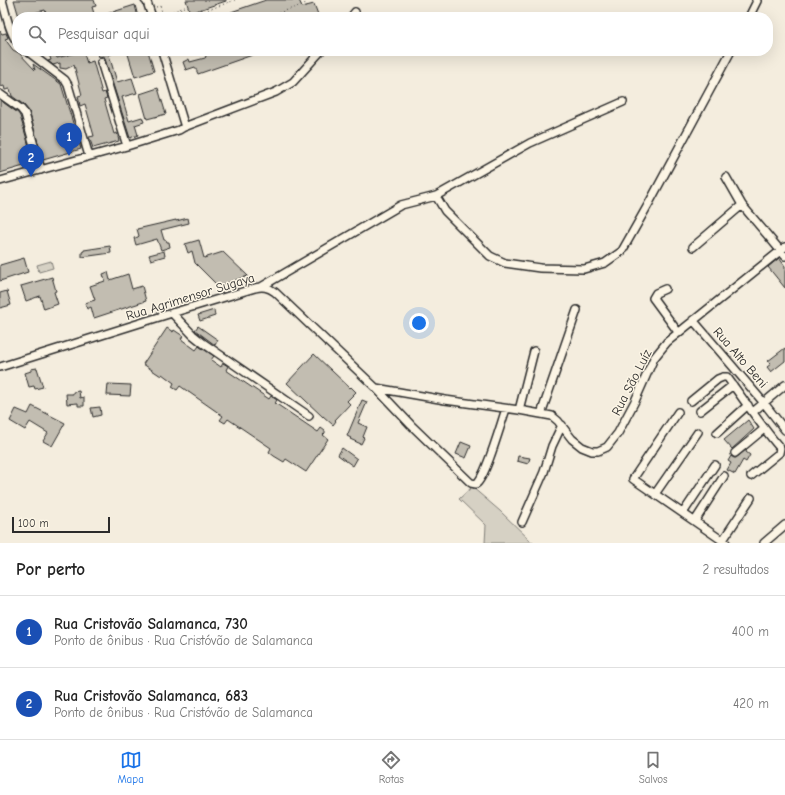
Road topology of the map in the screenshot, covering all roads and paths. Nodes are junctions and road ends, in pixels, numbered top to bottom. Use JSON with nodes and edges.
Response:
{"nodes":[{"id":1,"x":2,"y":0,"type":"edge"},
{"id":2,"x":145,"y":0,"type":"edge"},
{"id":3,"x":236,"y":0,"type":"edge"},
{"id":4,"x":303,"y":0,"type":"edge"},
{"id":5,"x":758,"y":0,"type":"edge"},
{"id":6,"x":151,"y":12,"type":"edge"},
{"id":7,"x":152,"y":12,"type":"edge"},
{"id":8,"x":162,"y":12,"type":"edge"},
{"id":9,"x":170,"y":12,"type":"edge"},
{"id":10,"x":187,"y":12,"type":"edge"},
{"id":11,"x":203,"y":12,"type":"edge"},
{"id":12,"x":282,"y":12,"type":"edge"},
{"id":13,"x":752,"y":12,"type":"edge"},
{"id":14,"x":3,"y":14,"type":"edge"},
{"id":15,"x":12,"y":34,"type":"edge"},
{"id":16,"x":34,"y":56,"type":"edge"},
{"id":17,"x":164,"y":56,"type":"edge"},
{"id":18,"x":316,"y":56,"type":"edge"},
{"id":19,"x":728,"y":56,"type":"edge"},
{"id":20,"x":101,"y":62,"type":"dead end"},
{"id":21,"x":0,"y":94,"type":"edge"},
{"id":22,"x":623,"y":102,"type":"dead end"},
{"id":23,"x":184,"y":127,"type":"junction"},
{"id":24,"x":127,"y":146,"type":"junction"},
{"id":25,"x":89,"y":156,"type":"junction"},
{"id":26,"x":41,"y":170,"type":"junction"},
{"id":27,"x":726,"y":177,"type":"dead end"},
{"id":28,"x":0,"y":182,"type":"edge"},
{"id":29,"x":436,"y":196,"type":"junction"},
{"id":30,"x":742,"y":205,"type":"junction"},
{"id":31,"x":693,"y":247,"type":"dead end"},
{"id":32,"x":783,"y":251,"type":"edge"},
{"id":33,"x":259,"y":287,"type":"junction"},
{"id":34,"x":665,"y":288,"type":"dead end"},
{"id":35,"x":577,"y":310,"type":"dead end"},
{"id":36,"x":172,"y":313,"type":"junction"},
{"id":37,"x":693,"y":320,"type":"junction"},
{"id":38,"x":678,"y":332,"type":"junction"},
{"id":39,"x":534,"y":351,"type":"dead end"},
{"id":40,"x":0,"y":367,"type":"edge"},
{"id":41,"x":785,"y":385,"type":"edge"},
{"id":42,"x":733,"y":386,"type":"junction"},
{"id":43,"x":376,"y":388,"type":"junction"},
{"id":44,"x":691,"y":401,"type":"dead end"},
{"id":45,"x":764,"y":403,"type":"junction"},
{"id":46,"x":748,"y":405,"type":"junction"},
{"id":47,"x":506,"y":408,"type":"junction"},
{"id":48,"x":519,"y":410,"type":"junction"},
{"id":49,"x":678,"y":412,"type":"dead end"},
{"id":50,"x":700,"y":412,"type":"dead end"},
{"id":51,"x":752,"y":412,"type":"junction"},
{"id":52,"x":541,"y":414,"type":"junction"},
{"id":53,"x":309,"y":416,"type":"dead end"},
{"id":54,"x":562,"y":425,"type":"junction"},
{"id":55,"x":764,"y":429,"type":"junction"},
{"id":56,"x":785,"y":430,"type":"edge"},
{"id":57,"x":698,"y":432,"type":"dead end"},
{"id":58,"x":717,"y":433,"type":"dead end"},
{"id":59,"x":736,"y":453,"type":"dead end"},
{"id":60,"x":715,"y":465,"type":"dead end"},
{"id":61,"x":724,"y":476,"type":"dead end"},
{"id":62,"x":751,"y":476,"type":"dead end"},
{"id":63,"x":655,"y":494,"type":"junction"},
{"id":64,"x":751,"y":498,"type":"dead end"},
{"id":65,"x":683,"y":513,"type":"junction"},
{"id":66,"x":695,"y":521,"type":"junction"},
{"id":67,"x":522,"y":522,"type":"dead end"},
{"id":68,"x":785,"y":526,"type":"edge"},
{"id":69,"x":725,"y":541,"type":"edge"},
{"id":70,"x":764,"y":543,"type":"edge"}],
"edges":[{"from":1,"to":14,"type":"street"},
{"from":2,"to":6,"type":"street"},
{"from":3,"to":11,"type":"path"},
{"from":4,"to":12,"type":"path"},
{"from":5,"to":13,"type":"street"},
{"from":7,"to":8,"type":"path"},
{"from":9,"to":10,"type":"path"},
{"from":14,"to":15,"type":"street"},
{"from":16,"to":25,"type":"street"},
{"from":17,"to":23,"type":"street"},
{"from":18,"to":23,"type":"street"},
{"from":19,"to":29,"type":"street"},
{"from":20,"to":24,"type":"street"},
{"from":21,"to":26,"type":"street"},
{"from":22,"to":29,"type":"street"},
{"from":23,"to":24,"type":"street"},
{"from":24,"to":25,"type":"street"},
{"from":25,"to":26,"type":"street"},
{"from":26,"to":28,"type":"street"},
{"from":27,"to":30,"type":"street"},
{"from":29,"to":33,"type":"street"},
{"from":30,"to":31,"type":"street"},
{"from":30,"to":32,"type":"street"},
{"from":32,"to":37,"type":"street","name":"Rua São Luíz"},
{"from":33,"to":36,"type":"street","name":"Rua Agrimensor Sugaya"},
{"from":33,"to":43,"type":"street","name":"Rua Agrimensor Sugaya"},
{"from":34,"to":38,"type":"street"},
{"from":35,"to":52,"type":"street"},
{"from":36,"to":40,"type":"street","name":"Rua Agrimensor Sugaya"},
{"from":36,"to":53,"type":"street"},
{"from":37,"to":38,"type":"street","name":"Rua São Luíz"},
{"from":37,"to":45,"type":"street","name":"Rua Alto Beni"},
{"from":38,"to":54,"type":"street","name":"Rua São Luíz"},
{"from":39,"to":48,"type":"street"},
{"from":41,"to":45,"type":"street"},
{"from":42,"to":44,"type":"street"},
{"from":42,"to":46,"type":"street"},
{"from":42,"to":50,"type":"street"},
{"from":43,"to":47,"type":"street"},
{"from":43,"to":47,"type":"street","name":"Rua Agrimensor Sugaya"},
{"from":45,"to":51,"type":"street"},
{"from":45,"to":56,"type":"street","name":"Rua Alto Beni"},
{"from":46,"to":51,"type":"street"},
{"from":46,"to":58,"type":"street"},
{"from":47,"to":48,"type":"street"},
{"from":48,"to":52,"type":"street"},
{"from":49,"to":63,"type":"street"},
{"from":51,"to":55,"type":"street"},
{"from":52,"to":54,"type":"street"},
{"from":54,"to":67,"type":"street"},
{"from":55,"to":59,"type":"street"},
{"from":55,"to":62,"type":"street"},
{"from":57,"to":63,"type":"street"},
{"from":60,"to":65,"type":"street"},
{"from":61,"to":66,"type":"street"},
{"from":63,"to":65,"type":"street"},
{"from":64,"to":69,"type":"street"},
{"from":65,"to":66,"type":"street"},
{"from":66,"to":69,"type":"street"},
{"from":68,"to":70,"type":"street"}]}
